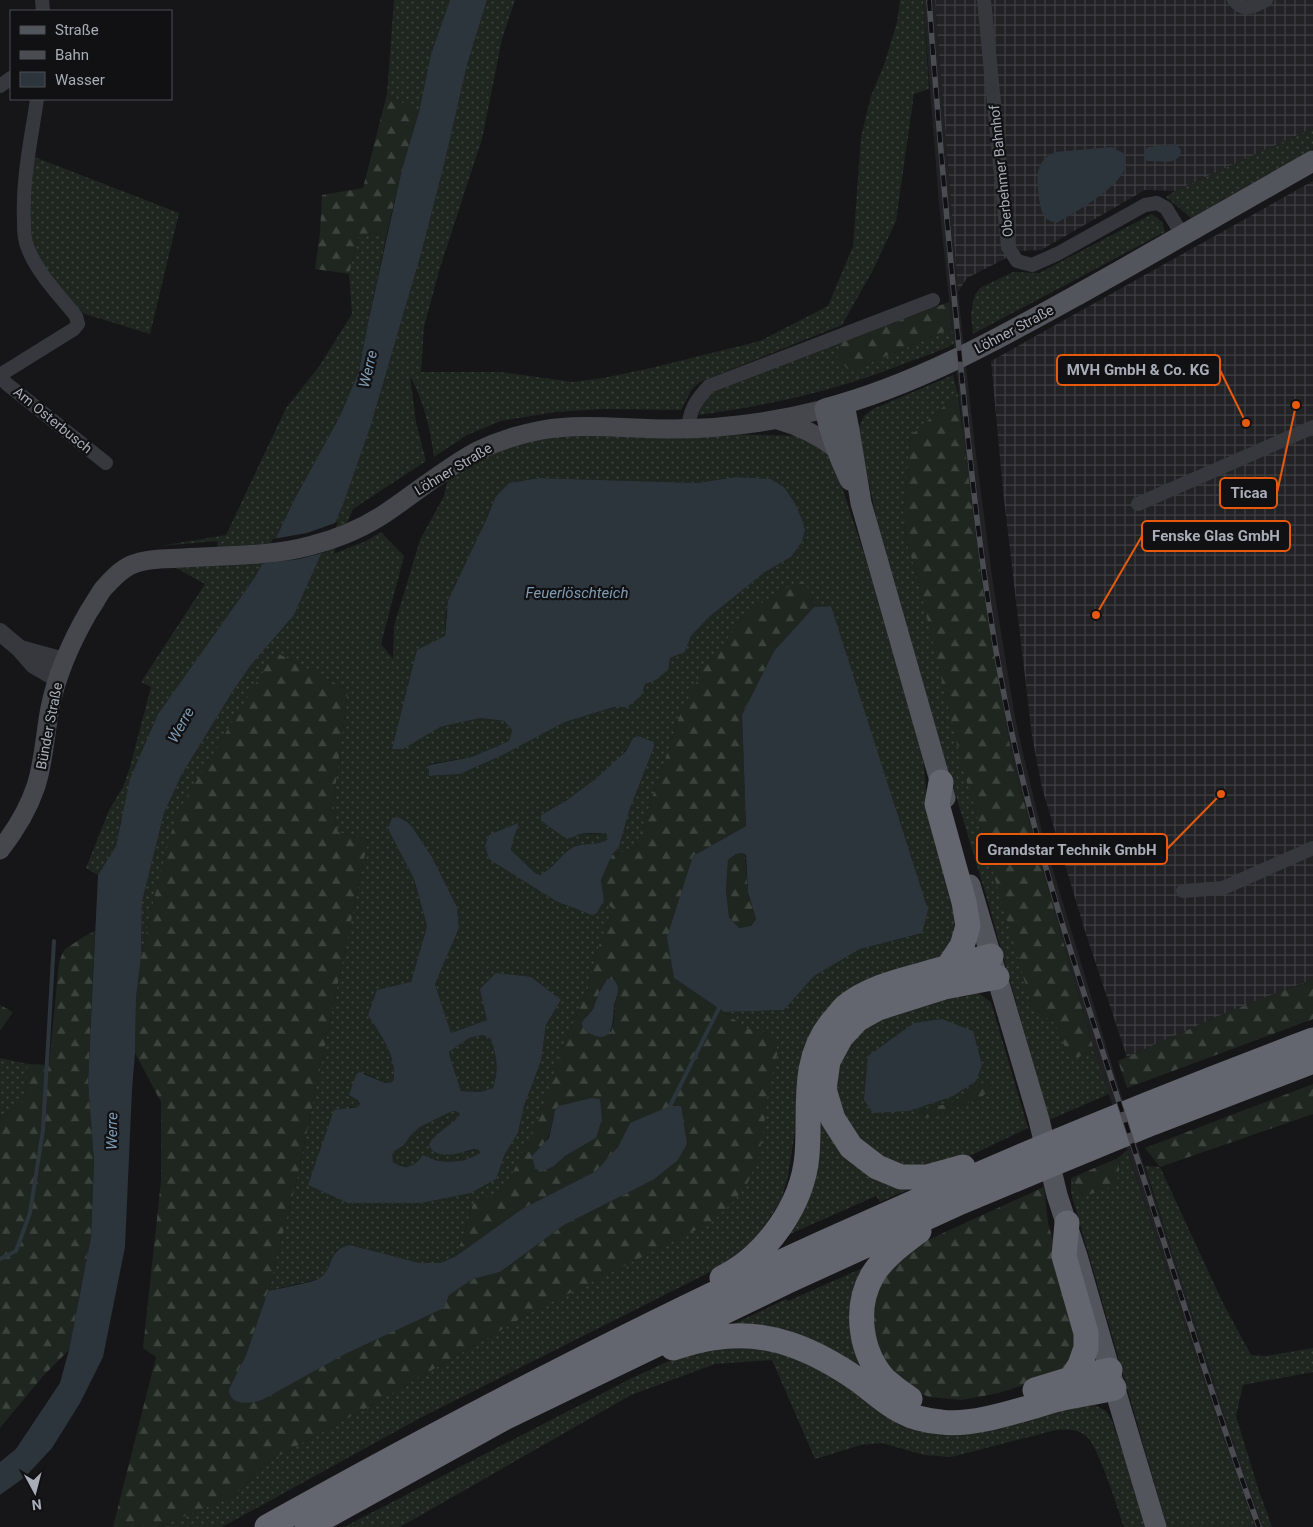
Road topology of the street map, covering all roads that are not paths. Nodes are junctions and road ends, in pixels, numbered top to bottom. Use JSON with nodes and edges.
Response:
{"nodes":[{"id":1,"x":984,"y":0,"type":"edge"},
{"id":2,"x":1234,"y":0,"type":"edge"},
{"id":3,"x":1266,"y":0,"type":"edge"},
{"id":4,"x":36,"y":100,"type":"edge"},
{"id":5,"x":1313,"y":162,"type":"edge"},
{"id":6,"x":1184,"y":236,"type":"junction"},
{"id":7,"x":933,"y":300,"type":"dead end"},
{"id":8,"x":0,"y":375,"type":"edge"},
{"id":9,"x":834,"y":406,"type":"junction"},
{"id":10,"x":777,"y":419,"type":"junction"},
{"id":11,"x":1313,"y":427,"type":"edge"},
{"id":12,"x":688,"y":429,"type":"junction"},
{"id":13,"x":836,"y":449,"type":"junction"},
{"id":14,"x":106,"y":463,"type":"dead end"},
{"id":15,"x":860,"y":503,"type":"junction"},
{"id":16,"x":1138,"y":504,"type":"dead end"},
{"id":17,"x":289,"y":550,"type":"joint"},
{"id":18,"x":0,"y":632,"type":"edge"},
{"id":19,"x":61,"y":670,"type":"junction"},
{"id":20,"x":941,"y":782,"type":"junction"},
{"id":21,"x":1313,"y":848,"type":"edge"},
{"id":22,"x":0,"y":850,"type":"edge"},
{"id":23,"x":1183,"y":891,"type":"dead end"},
{"id":24,"x":948,"y":967,"type":"junction"},
{"id":25,"x":994,"y":967,"type":"junction"},
{"id":26,"x":1313,"y":1040,"type":"edge"},
{"id":27,"x":1313,"y":1061,"type":"edge"},
{"id":28,"x":1149,"y":1114,"type":"junction"},
{"id":29,"x":1035,"y":1161,"type":"junction"},
{"id":30,"x":1005,"y":1162,"type":"junction"},
{"id":31,"x":961,"y":1202,"type":"junction"},
{"id":32,"x":1067,"y":1223,"type":"junction"},
{"id":33,"x":645,"y":1328,"type":"junction"},
{"id":34,"x":622,"y":1361,"type":"junction"},
{"id":35,"x":1071,"y":1379,"type":"junction"},
{"id":36,"x":1112,"y":1379,"type":"junction"},
{"id":37,"x":268,"y":1527,"type":"edge"},
{"id":38,"x":307,"y":1527,"type":"edge"},
{"id":39,"x":1156,"y":1527,"type":"edge"}],
"edges":[{"from":1,"to":6,"type":"street","name":"Oberbehmer Bahnhof"},
{"from":2,"to":3,"type":"street"},
{"from":4,"to":8,"type":"street","name":"Am Osterbusch"},
{"from":5,"to":6,"type":"main road","name":"Löhner Straße"},
{"from":6,"to":9,"type":"main road","name":"Löhner Straße"},
{"from":7,"to":12,"type":"street"},
{"from":8,"to":14,"type":"street","name":"Am Osterbusch"},
{"from":9,"to":10,"type":"main road","name":"Löhner Straße"},
{"from":9,"to":13,"type":"main road"},
{"from":9,"to":15,"type":"main road"},
{"from":10,"to":12,"type":"main road","name":"Löhner Straße"},
{"from":10,"to":13,"type":"main road"},
{"from":11,"to":16,"type":"street"},
{"from":12,"to":17,"type":"main road","name":"Löhner Straße"},
{"from":13,"to":15,"type":"main road"},
{"from":15,"to":20,"type":"main road"},
{"from":17,"to":19,"type":"main road","name":"Bünder Straße"},
{"from":18,"to":19,"type":"street"},
{"from":19,"to":22,"type":"main road","name":"Bünder Straße"},
{"from":20,"to":24,"type":"highway"},
{"from":20,"to":25,"type":"main road"},
{"from":21,"to":23,"type":"street"},
{"from":24,"to":25,"type":"highway"},
{"from":24,"to":33,"type":"highway"},
{"from":25,"to":30,"type":"highway"},
{"from":25,"to":32,"type":"main road"},
{"from":26,"to":28,"type":"highway"},
{"from":27,"to":28,"type":"highway"},
{"from":28,"to":29,"type":"highway"},
{"from":29,"to":30,"type":"highway"},
{"from":29,"to":31,"type":"highway"},
{"from":30,"to":33,"type":"highway"},
{"from":31,"to":34,"type":"highway"},
{"from":31,"to":35,"type":"highway"},
{"from":32,"to":35,"type":"highway"},
{"from":32,"to":36,"type":"main road"},
{"from":33,"to":37,"type":"highway"},
{"from":34,"to":36,"type":"highway"},
{"from":34,"to":38,"type":"highway"},
{"from":35,"to":36,"type":"highway"},
{"from":36,"to":39,"type":"main road"}]}
